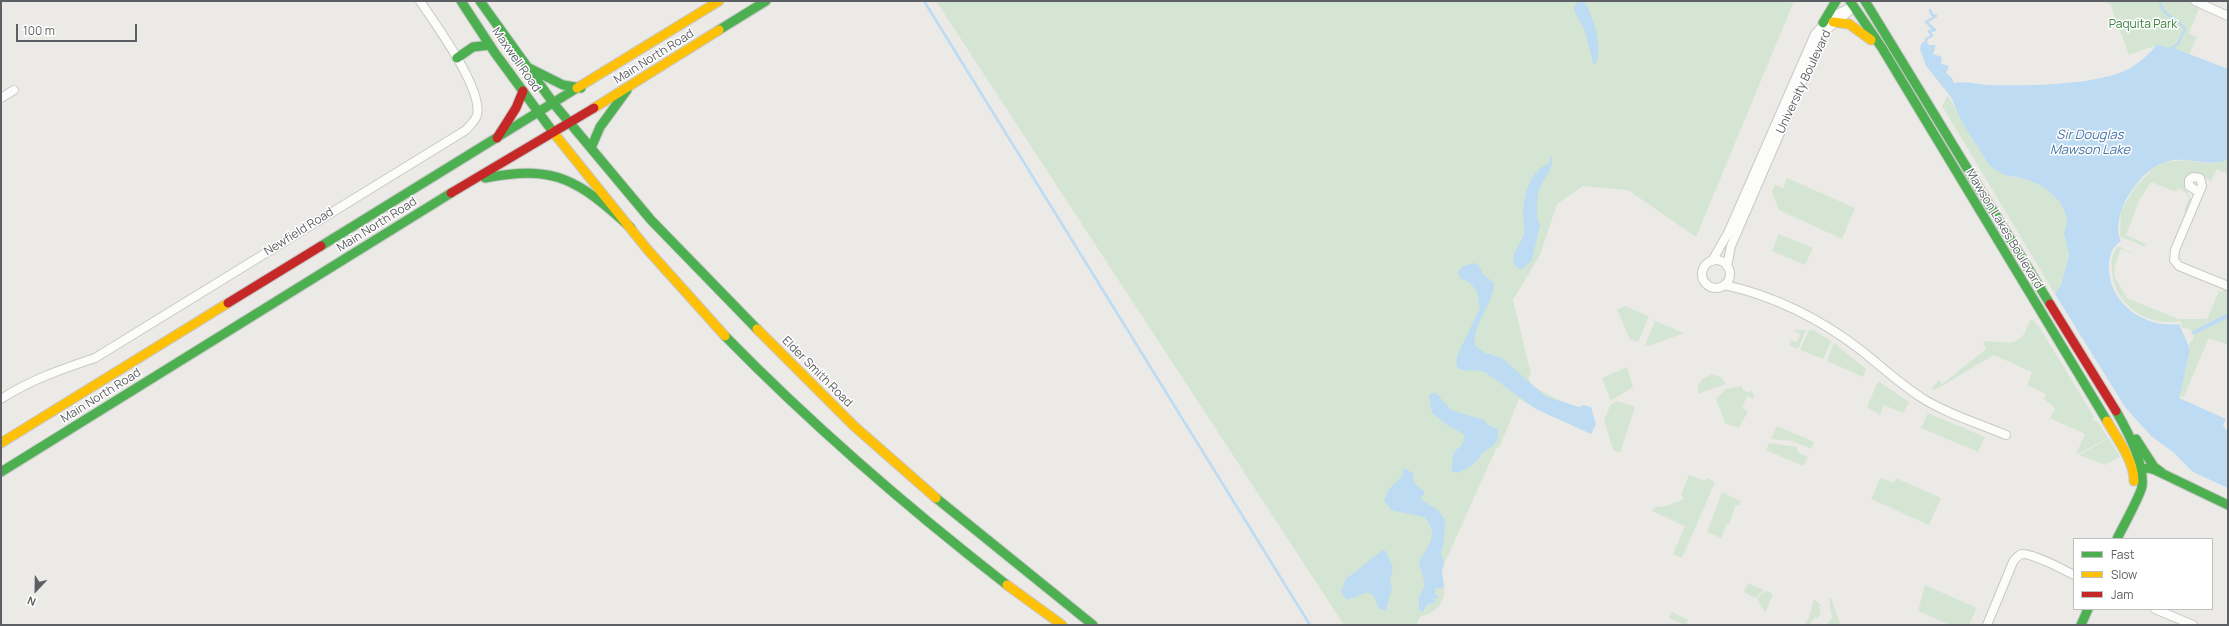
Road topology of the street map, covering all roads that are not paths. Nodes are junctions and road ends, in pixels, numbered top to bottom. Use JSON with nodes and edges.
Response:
{"nodes":[{"id":1,"x":420,"y":1,"type":"edge"},
{"id":2,"x":478,"y":1,"type":"edge"},
{"id":3,"x":719,"y":1,"type":"edge"},
{"id":4,"x":766,"y":1,"type":"edge"},
{"id":5,"x":1836,"y":1,"type":"edge"},
{"id":6,"x":1862,"y":1,"type":"edge"},
{"id":7,"x":1865,"y":1,"type":"edge"},
{"id":8,"x":2195,"y":1,"type":"edge"},
{"id":9,"x":1852,"y":3,"type":"edge"},
{"id":10,"x":463,"y":4,"type":"edge"},
{"id":11,"x":2228,"y":16,"type":"edge"},
{"id":12,"x":1833,"y":22,"type":"junction"},
{"id":13,"x":1823,"y":23,"type":"junction"},
{"id":14,"x":490,"y":46,"type":"junction"},
{"id":15,"x":1882,"y":48,"type":"junction"},
{"id":16,"x":457,"y":58,"type":"junction"},
{"id":17,"x":527,"y":67,"type":"junction"},
{"id":18,"x":630,"y":86,"type":"junction"},
{"id":19,"x":581,"y":88,"type":"junction"},
{"id":20,"x":14,"y":90,"type":"dead end"},
{"id":21,"x":522,"y":91,"type":"junction"},
{"id":22,"x":1,"y":98,"type":"edge"},
{"id":23,"x":554,"y":104,"type":"junction"},
{"id":24,"x":538,"y":113,"type":"junction"},
{"id":25,"x":569,"y":123,"type":"junction"},
{"id":26,"x":553,"y":132,"type":"junction"},
{"id":27,"x":496,"y":139,"type":"junction"},
{"id":28,"x":591,"y":148,"type":"junction"},
{"id":29,"x":469,"y":182,"type":"junction"},
{"id":30,"x":2199,"y":192,"type":"dead end"},
{"id":31,"x":631,"y":228,"type":"junction"},
{"id":32,"x":1712,"y":261,"type":"junction"},
{"id":33,"x":1727,"y":266,"type":"junction"},
{"id":34,"x":1730,"y":275,"type":"junction"},
{"id":35,"x":1725,"y":285,"type":"junction"},
{"id":36,"x":2228,"y":286,"type":"edge"},
{"id":37,"x":1747,"y":290,"type":"junction"},
{"id":38,"x":1,"y":399,"type":"edge"},
{"id":39,"x":2126,"y":428,"type":"junction"},
{"id":40,"x":2006,"y":435,"type":"dead end"},
{"id":41,"x":1,"y":443,"type":"edge"},
{"id":42,"x":1,"y":472,"type":"edge"},
{"id":43,"x":2138,"y":474,"type":"junction"},
{"id":44,"x":2169,"y":478,"type":"junction"},
{"id":45,"x":2228,"y":505,"type":"edge"},
{"id":46,"x":2117,"y":538,"type":"edge"},
{"id":47,"x":1028,"y":574,"type":"junction"},
{"id":48,"x":2073,"y":574,"type":"edge"},
{"id":49,"x":1066,"y":605,"type":"junction"},
{"id":50,"x":1036,"y":606,"type":"junction"},
{"id":51,"x":2088,"y":610,"type":"edge"},
{"id":52,"x":2157,"y":610,"type":"edge"},
{"id":53,"x":1062,"y":625,"type":"edge"},
{"id":54,"x":1093,"y":625,"type":"edge"},
{"id":55,"x":1987,"y":625,"type":"edge"},
{"id":56,"x":2081,"y":625,"type":"edge"},
{"id":57,"x":2193,"y":625,"type":"edge"}],
"edges":[{"from":1,"to":16,"type":"street","name":"Newfield Road"},
{"from":2,"to":10,"type":"main road"},
{"from":2,"to":17,"type":"main road","name":"Maxwell Road"},
{"from":3,"to":19,"type":"main road","name":"Main North Road"},
{"from":4,"to":18,"type":"main road","name":"Main North Road"},
{"from":5,"to":13,"type":"main road"},
{"from":6,"to":9,"type":"main road"},
{"from":7,"to":39,"type":"main road","name":"Mawson Lakes Boulevard"},
{"from":8,"to":11,"type":"street"},
{"from":9,"to":12,"type":"street","name":"University Boulevard"},
{"from":9,"to":13,"type":"street","name":"University Boulevard"},
{"from":9,"to":15,"type":"main road","name":"Mawson Lakes Boulevard"},
{"from":10,"to":14,"type":"main road","name":"Maxwell Road"},
{"from":12,"to":15,"type":"main road"},
{"from":12,"to":33,"type":"street","name":"University Boulevard"},
{"from":13,"to":32,"type":"street","name":"University Boulevard"},
{"from":14,"to":16,"type":"main road"},
{"from":14,"to":21,"type":"main road","name":"Maxwell Road"},
{"from":15,"to":43,"type":"main road","name":"Mawson Lakes Boulevard"},
{"from":16,"to":38,"type":"street","name":"Newfield Road"},
{"from":17,"to":19,"type":"main road"},
{"from":17,"to":23,"type":"main road","name":"Maxwell Road"},
{"from":18,"to":25,"type":"main road","name":"Main North Road"},
{"from":18,"to":28,"type":"main road"},
{"from":19,"to":23,"type":"main road","name":"Main North Road"},
{"from":20,"to":22,"type":"street"},
{"from":21,"to":24,"type":"main road","name":"Maxwell Road"},
{"from":21,"to":27,"type":"main road"},
{"from":23,"to":24,"type":"main road","name":"Main North Road"},
{"from":23,"to":25,"type":"main road","name":"Elder Smith Road"},
{"from":24,"to":26,"type":"main road","name":"Maxwell Road"},
{"from":24,"to":27,"type":"main road","name":"Main North Road"},
{"from":25,"to":26,"type":"main road","name":"Main North Road"},
{"from":25,"to":28,"type":"main road","name":"Elder Smith Road"},
{"from":26,"to":29,"type":"main road","name":"Main North Road"},
{"from":26,"to":31,"type":"main road"},
{"from":27,"to":41,"type":"main road","name":"Main North Road"},
{"from":28,"to":47,"type":"main road","name":"Elder Smith Road"},
{"from":29,"to":31,"type":"main road"},
{"from":29,"to":42,"type":"main road","name":"Main North Road"},
{"from":30,"to":36,"type":"street"},
{"from":31,"to":50,"type":"main road"},
{"from":32,"to":33,"type":"street"},
{"from":32,"to":35,"type":"street"},
{"from":33,"to":34,"type":"street"},
{"from":34,"to":35,"type":"street"},
{"from":34,"to":37,"type":"street"},
{"from":35,"to":37,"type":"street"},
{"from":37,"to":40,"type":"street"},
{"from":39,"to":43,"type":"main road","name":"Mawson Lakes Boulevard"},
{"from":39,"to":44,"type":"main road"},
{"from":43,"to":44,"type":"main road"},
{"from":43,"to":46,"type":"main road","name":"Mawson Lakes Boulevard"},
{"from":44,"to":45,"type":"main road"},
{"from":47,"to":49,"type":"main road","name":"Elder Smith Road"},
{"from":47,"to":50,"type":"main road"},
{"from":48,"to":55,"type":"street"},
{"from":49,"to":50,"type":"main road"},
{"from":49,"to":54,"type":"main road","name":"Elder Smith Road"},
{"from":50,"to":53,"type":"main road"},
{"from":51,"to":56,"type":"main road"},
{"from":52,"to":57,"type":"street"}]}
